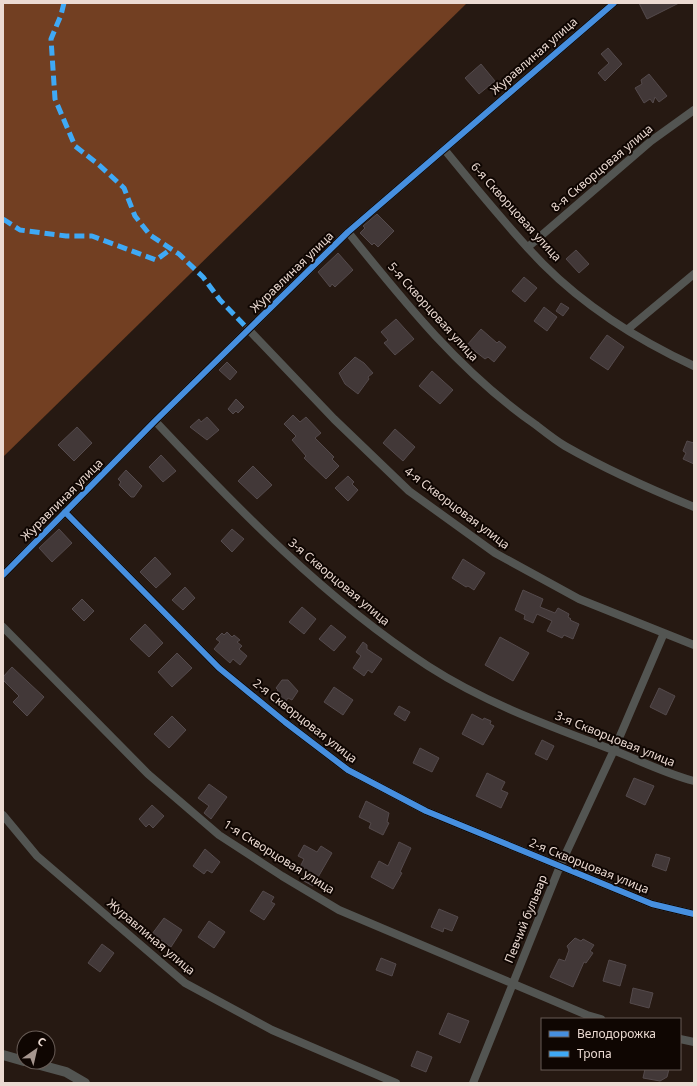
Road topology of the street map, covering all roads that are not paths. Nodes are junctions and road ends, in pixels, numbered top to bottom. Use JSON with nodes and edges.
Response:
{"nodes":[{"id":1,"x":612,"y":4,"type":"edge"},
{"id":2,"x":694,"y":110,"type":"edge"},
{"id":3,"x":444,"y":149,"type":"junction"},
{"id":4,"x":348,"y":232,"type":"junction"},
{"id":5,"x":528,"y":247,"type":"junction"},
{"id":6,"x":694,"y":274,"type":"edge"},
{"id":7,"x":248,"y":329,"type":"junction"},
{"id":8,"x":628,"y":330,"type":"junction"},
{"id":9,"x":694,"y":366,"type":"edge"},
{"id":10,"x":155,"y":421,"type":"junction"},
{"id":11,"x":694,"y":507,"type":"edge"},
{"id":12,"x":65,"y":512,"type":"junction"},
{"id":13,"x":3,"y":575,"type":"edge"},
{"id":14,"x":3,"y":627,"type":"edge"},
{"id":15,"x":664,"y":633,"type":"junction"},
{"id":16,"x":694,"y":645,"type":"edge"},
{"id":17,"x":614,"y":750,"type":"junction"},
{"id":18,"x":694,"y":781,"type":"edge"},
{"id":19,"x":3,"y":815,"type":"edge"},
{"id":20,"x":560,"y":866,"type":"junction"},
{"id":21,"x":694,"y":914,"type":"edge"},
{"id":22,"x":514,"y":983,"type":"junction"},
{"id":23,"x":598,"y":1018,"type":"edge"},
{"id":24,"x":681,"y":1039,"type":"edge"},
{"id":25,"x":694,"y":1042,"type":"edge"},
{"id":26,"x":3,"y":1055,"type":"edge"},
{"id":27,"x":16,"y":1059,"type":"edge"},
{"id":28,"x":56,"y":1069,"type":"edge"},
{"id":29,"x":85,"y":1083,"type":"edge"},
{"id":30,"x":396,"y":1083,"type":"edge"},
{"id":31,"x":473,"y":1083,"type":"edge"}],
"edges":[{"from":1,"to":3,"type":"street","name":"Журавлиная улица"},
{"from":2,"to":5,"type":"street","name":"8-я Скворцовая улица"},
{"from":3,"to":4,"type":"street","name":"Журавлиная улица"},
{"from":3,"to":5,"type":"street","name":"6-я Скворцовая улица"},
{"from":4,"to":7,"type":"street","name":"Журавлиная улица"},
{"from":4,"to":11,"type":"street","name":"5-я Скворцовая улица"},
{"from":5,"to":8,"type":"street","name":"6-я Скворцовая улица"},
{"from":6,"to":8,"type":"street"},
{"from":7,"to":10,"type":"street","name":"Журавлиная улица"},
{"from":7,"to":15,"type":"street","name":"4-я Скворцовая улица"},
{"from":8,"to":9,"type":"street","name":"6-я Скворцовая улица"},
{"from":10,"to":12,"type":"street","name":"Журавлиная улица"},
{"from":10,"to":17,"type":"street","name":"3-я Скворцовая улица"},
{"from":12,"to":13,"type":"street","name":"Журавлиная улица"},
{"from":12,"to":20,"type":"street","name":"2-я Скворцовая улица"},
{"from":14,"to":22,"type":"street","name":"1-я Скворцовая улица"},
{"from":15,"to":16,"type":"street","name":"4-я Скворцовая улица"},
{"from":15,"to":17,"type":"street","name":"Певчий бульвар"},
{"from":17,"to":18,"type":"street","name":"3-я Скворцовая улица"},
{"from":17,"to":20,"type":"street","name":"Певчий бульвар"},
{"from":19,"to":30,"type":"street","name":"Журавлиная улица"},
{"from":20,"to":21,"type":"street","name":"2-я Скворцовая улица"},
{"from":20,"to":22,"type":"street","name":"Певчий бульвар"},
{"from":22,"to":23,"type":"street","name":"1-я Скворцовая улица"},
{"from":22,"to":31,"type":"street","name":"Певчий бульвар"},
{"from":24,"to":25,"type":"street"},
{"from":26,"to":27,"type":"street"},
{"from":28,"to":29,"type":"street"}]}
